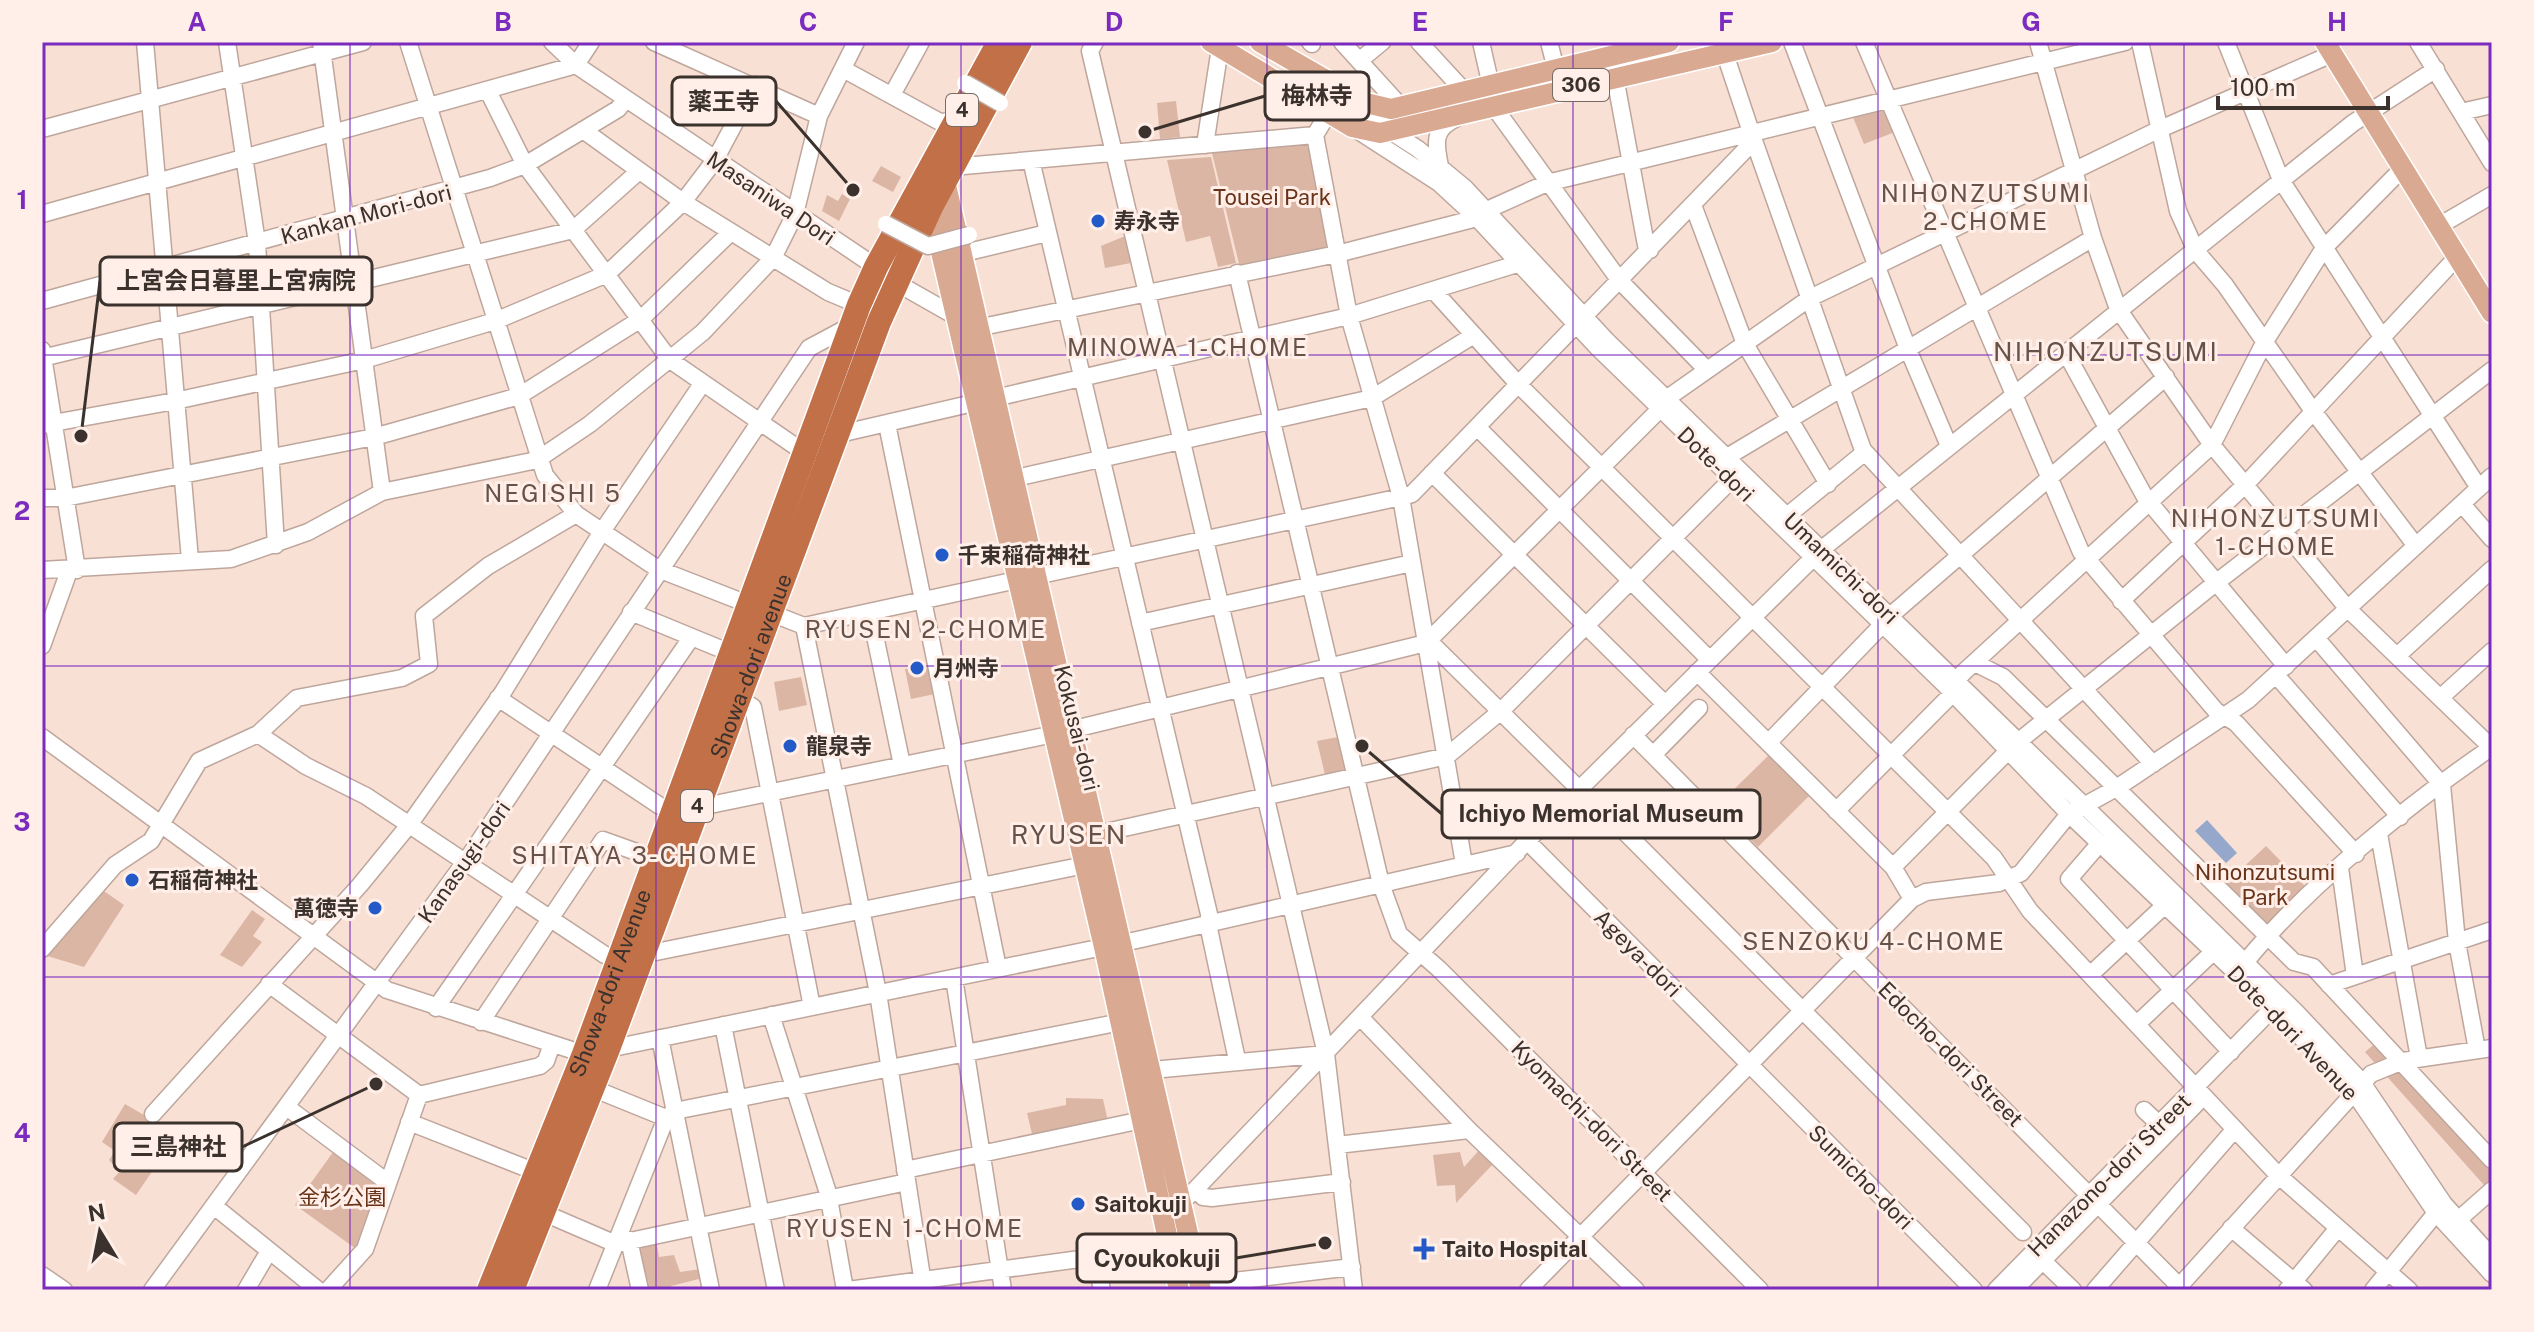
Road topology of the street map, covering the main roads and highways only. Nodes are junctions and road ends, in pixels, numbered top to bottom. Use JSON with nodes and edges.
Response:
{"nodes":[{"id":1,"x":1260,"y":42,"type":"edge"},
{"id":2,"x":1669,"y":42,"type":"edge"},
{"id":3,"x":1772,"y":42,"type":"edge"},
{"id":4,"x":1002,"y":43,"type":"edge"},
{"id":5,"x":1215,"y":45,"type":"edge"},
{"id":6,"x":2332,"y":46,"type":"edge"},
{"id":7,"x":1723,"y":47,"type":"edge"},
{"id":8,"x":1608,"y":49,"type":"edge"},
{"id":9,"x":2374,"y":109,"type":"junction"},
{"id":10,"x":941,"y":175,"type":"junction"},
{"id":11,"x":931,"y":207,"type":"junction"},
{"id":12,"x":886,"y":274,"type":"junction"},
{"id":13,"x":2492,"y":289,"type":"edge"},
{"id":14,"x":2492,"y":313,"type":"edge"},
{"id":15,"x":985,"y":401,"type":"junction"},
{"id":16,"x":805,"y":453,"type":"joint"},
{"id":17,"x":1027,"y":579,"type":"junction"},
{"id":18,"x":760,"y":606,"type":"junction"},
{"id":19,"x":1063,"y":731,"type":"junction"},
{"id":20,"x":1113,"y":945,"type":"junction"},
{"id":21,"x":596,"y":1051,"type":"junction"},
{"id":22,"x":1193,"y":1288,"type":"edge"},
{"id":23,"x":489,"y":1290,"type":"edge"},
{"id":24,"x":512,"y":1290,"type":"edge"}],
"edges":[{"from":1,"to":8,"type":"main road","number":"306"},
{"from":2,"to":8,"type":"main road","number":"306"},
{"from":3,"to":7,"type":"main road","number":"306"},
{"from":4,"to":10,"type":"highway","number":"4"},
{"from":4,"to":10,"type":"highway","number":"4"},
{"from":5,"to":7,"type":"main road","number":"306"},
{"from":6,"to":9,"type":"main road"},
{"from":9,"to":13,"type":"main road"},
{"from":9,"to":14,"type":"main road"},
{"from":10,"to":11,"type":"highway","name":"Showa-dori avenue","number":"4"},
{"from":10,"to":12,"type":"highway","name":"Showa-dori avenue","number":"4"},
{"from":10,"to":15,"type":"main road","name":"Kokusai-dori"},
{"from":11,"to":12,"type":"highway","name":"Showa-dori avenue","number":"4"},
{"from":11,"to":15,"type":"main road","name":"Kokusai-dori"},
{"from":12,"to":16,"type":"highway","name":"Showa-dori avenue","number":"4"},
{"from":12,"to":18,"type":"highway","name":"Showa-dori avenue","number":"4"},
{"from":15,"to":17,"type":"main road","name":"Kokusai-dori"},
{"from":15,"to":17,"type":"main road","name":"Kokusai-dori"},
{"from":16,"to":18,"type":"highway","name":"Showa-dori Avenue","number":"4"},
{"from":17,"to":19,"type":"main road","name":"Kokusai-dori"},
{"from":18,"to":21,"type":"highway","name":"Showa-dori avenue","number":"4"},
{"from":18,"to":21,"type":"highway","name":"Showa-dori Avenue","number":"4"},
{"from":19,"to":20,"type":"main road","name":"Kokusai-dori"},
{"from":19,"to":20,"type":"main road","name":"Kokusai-dori"},
{"from":20,"to":22,"type":"main road","name":"Kokusai-dori"},
{"from":20,"to":22,"type":"main road","name":"Kokusai-dori"},
{"from":21,"to":23,"type":"highway","name":"Showa-dori Avenue","number":"4"},
{"from":21,"to":24,"type":"highway","name":"Showa-dori avenue","number":"4"}]}
